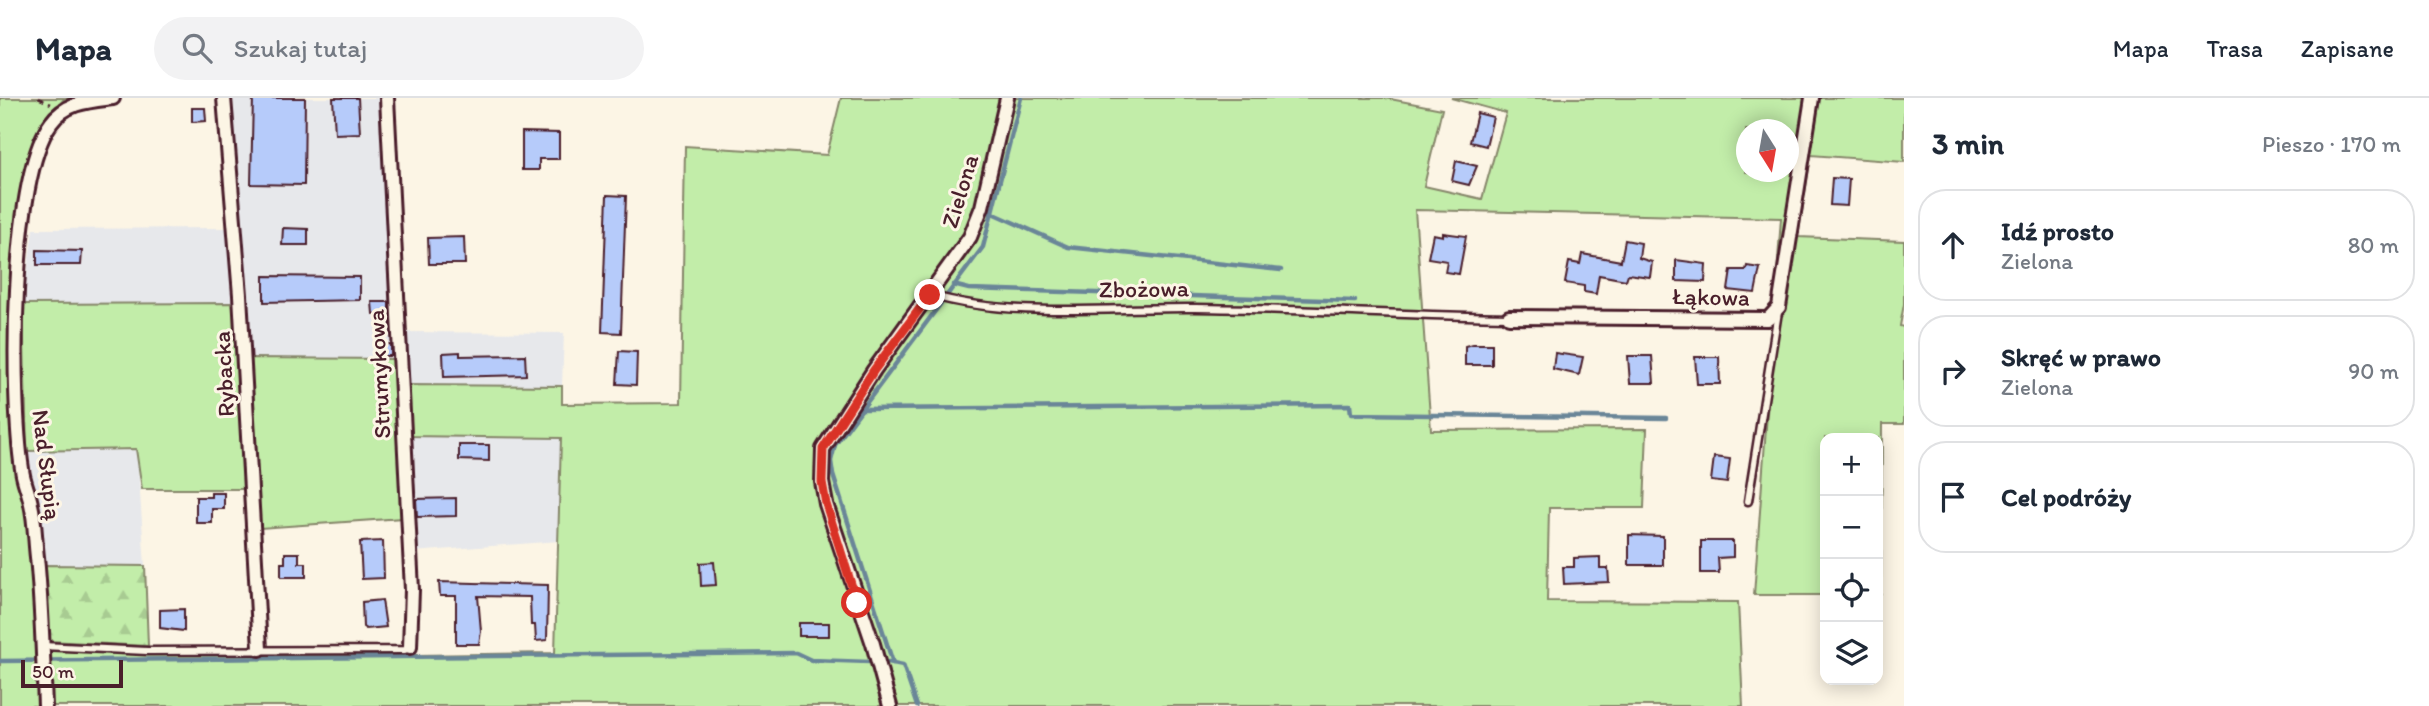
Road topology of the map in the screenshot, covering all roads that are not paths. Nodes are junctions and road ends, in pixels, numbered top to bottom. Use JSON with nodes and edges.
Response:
{"nodes":[{"id":1,"x":113,"y":98,"type":"edge"},
{"id":2,"x":224,"y":98,"type":"edge"},
{"id":3,"x":387,"y":98,"type":"edge"},
{"id":4,"x":1007,"y":98,"type":"edge"},
{"id":5,"x":1812,"y":98,"type":"edge"},
{"id":6,"x":930,"y":295,"type":"junction"},
{"id":7,"x":1779,"y":307,"type":"junction"},
{"id":8,"x":1509,"y":317,"type":"joint"},
{"id":9,"x":1748,"y":501,"type":"dead end"},
{"id":10,"x":42,"y":646,"type":"junction"},
{"id":11,"x":410,"y":647,"type":"joint"},
{"id":12,"x":260,"y":649,"type":"junction"},
{"id":13,"x":45,"y":706,"type":"edge"},
{"id":14,"x":890,"y":706,"type":"edge"}],
"edges":[{"from":1,"to":10,"type":"street","name":"Nad Słupią"},
{"from":2,"to":12,"type":"street","name":"Rybacka"},
{"from":3,"to":11,"type":"street","name":"Strumykowa"},
{"from":4,"to":6,"type":"street","name":"Zielona"},
{"from":5,"to":7,"type":"street","name":"Łąkowa"},
{"from":6,"to":8,"type":"lane","name":"Zbożowa"},
{"from":6,"to":14,"type":"street","name":"Zielona"},
{"from":7,"to":8,"type":"street","name":"Łąkowa"},
{"from":7,"to":9,"type":"lane"},
{"from":10,"to":12,"type":"lane"},
{"from":10,"to":13,"type":"street","name":"Nad Słupią"},
{"from":11,"to":12,"type":"lane"}]}
